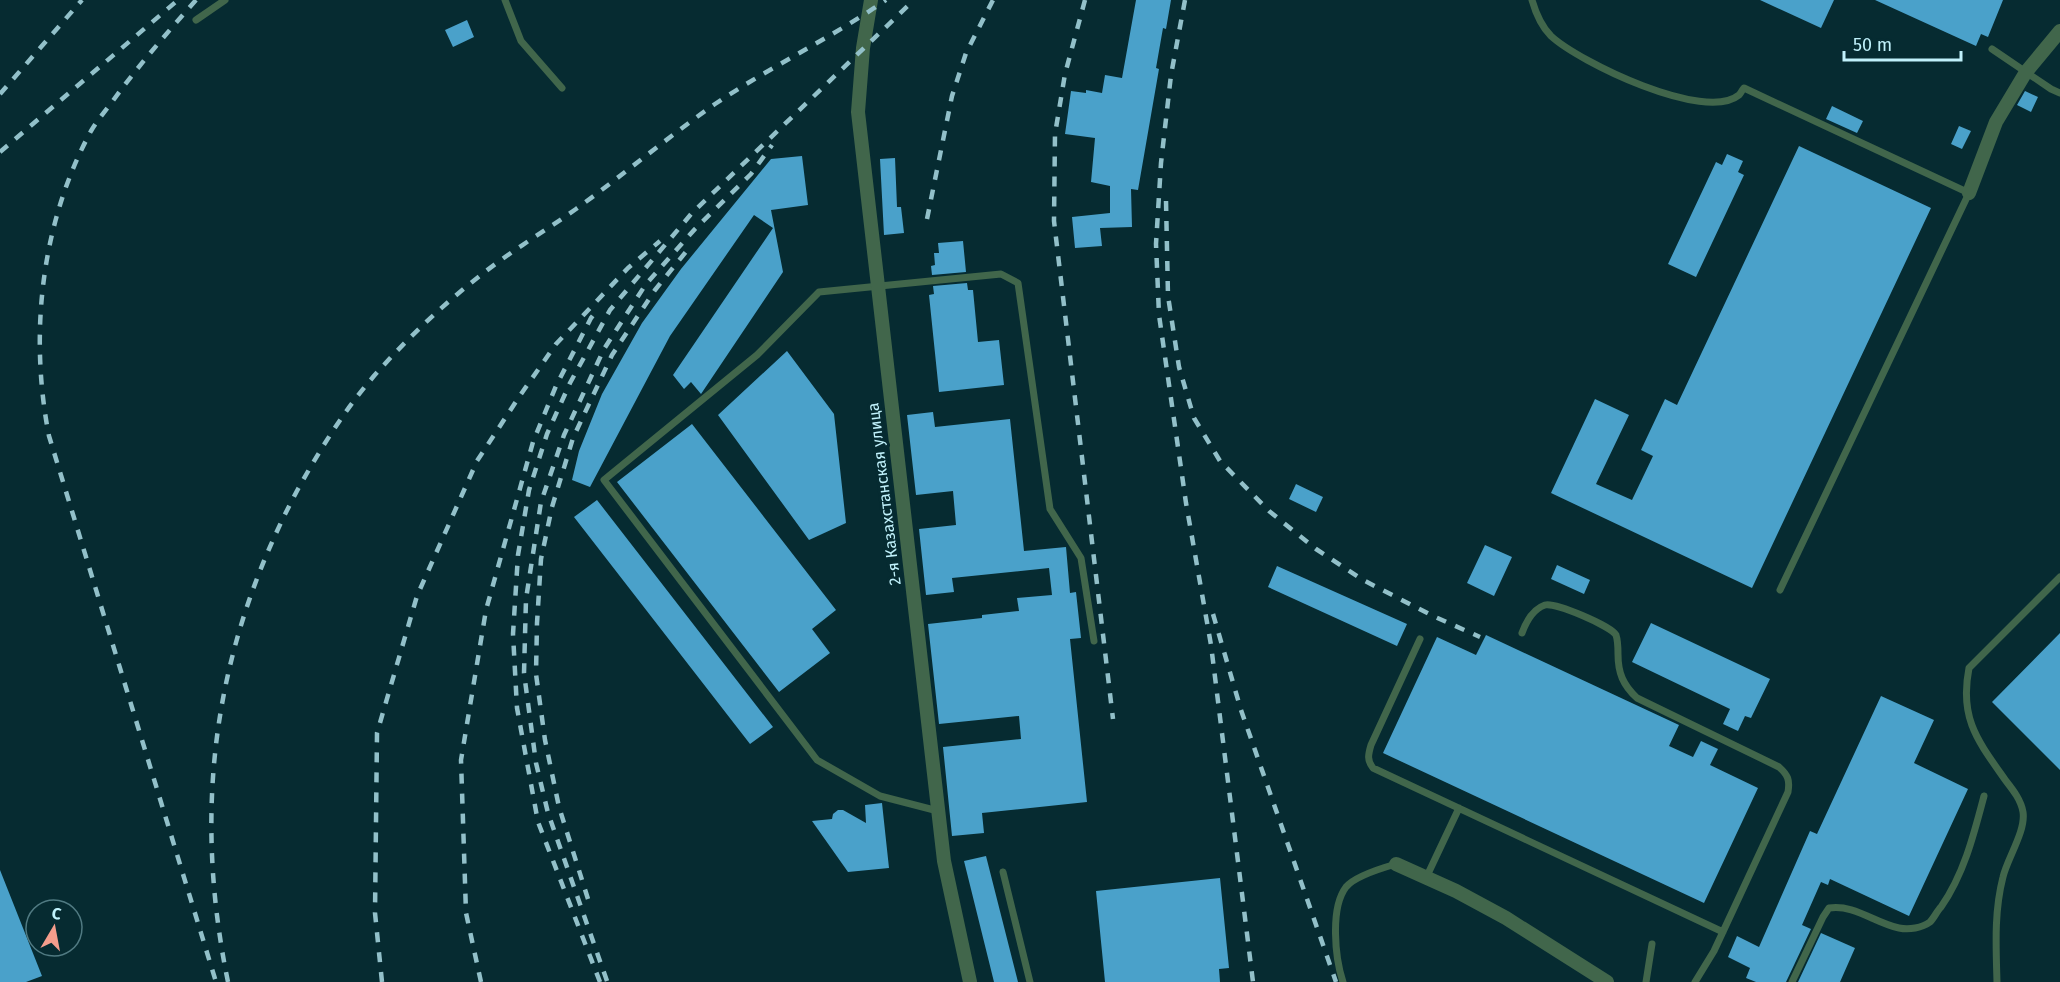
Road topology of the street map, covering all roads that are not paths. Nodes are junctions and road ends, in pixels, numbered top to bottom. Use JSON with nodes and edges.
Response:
{"nodes":[{"id":1,"x":225,"y":0,"type":"edge"},
{"id":2,"x":505,"y":0,"type":"edge"},
{"id":3,"x":871,"y":0,"type":"edge"},
{"id":4,"x":1532,"y":0,"type":"edge"},
{"id":5,"x":196,"y":20,"type":"dead end"},
{"id":6,"x":2060,"y":31,"type":"edge"},
{"id":7,"x":1992,"y":49,"type":"dead end"},
{"id":8,"x":2026,"y":72,"type":"junction"},
{"id":9,"x":562,"y":88,"type":"dead end"},
{"id":10,"x":2060,"y":93,"type":"edge"},
{"id":11,"x":1969,"y":193,"type":"junction"},
{"id":12,"x":877,"y":285,"type":"junction"},
{"id":13,"x":2060,"y":577,"type":"edge"},
{"id":14,"x":1780,"y":590,"type":"dead end"},
{"id":15,"x":1522,"y":633,"type":"dead end"},
{"id":16,"x":1420,"y":639,"type":"dead end"},
{"id":17,"x":1094,"y":641,"type":"dead end"},
{"id":18,"x":1984,"y":796,"type":"dead end"},
{"id":19,"x":1459,"y":808,"type":"junction"},
{"id":20,"x":938,"y":811,"type":"junction"},
{"id":21,"x":1396,"y":864,"type":"joint"},
{"id":22,"x":1003,"y":872,"type":"dead end"},
{"id":23,"x":1426,"y":878,"type":"junction"},
{"id":24,"x":1723,"y":932,"type":"junction"},
{"id":25,"x":1652,"y":944,"type":"dead end"},
{"id":26,"x":970,"y":982,"type":"edge"},
{"id":27,"x":1029,"y":982,"type":"edge"},
{"id":28,"x":1343,"y":982,"type":"edge"},
{"id":29,"x":1607,"y":982,"type":"edge"},
{"id":30,"x":1646,"y":982,"type":"edge"},
{"id":31,"x":1695,"y":982,"type":"edge"},
{"id":32,"x":1792,"y":982,"type":"edge"},
{"id":33,"x":1997,"y":982,"type":"edge"}],
"edges":[{"from":1,"to":5,"type":"lane"},
{"from":2,"to":9,"type":"lane"},
{"from":3,"to":12,"type":"street","name":"2-я Казахстанская улица"},
{"from":4,"to":11,"type":"lane"},
{"from":6,"to":8,"type":"street"},
{"from":7,"to":8,"type":"lane"},
{"from":8,"to":10,"type":"lane"},
{"from":8,"to":11,"type":"street"},
{"from":11,"to":14,"type":"lane"},
{"from":12,"to":17,"type":"lane"},
{"from":12,"to":20,"type":"street","name":"2-я Казахстанская улица"},
{"from":12,"to":20,"type":"lane"},
{"from":13,"to":33,"type":"lane"},
{"from":15,"to":24,"type":"lane"},
{"from":16,"to":19,"type":"lane"},
{"from":18,"to":32,"type":"lane"},
{"from":19,"to":23,"type":"lane"},
{"from":19,"to":24,"type":"lane"},
{"from":20,"to":26,"type":"street","name":"2-я Казахстанская улица"},
{"from":21,"to":23,"type":"street"},
{"from":21,"to":28,"type":"lane"},
{"from":22,"to":27,"type":"lane"},
{"from":23,"to":29,"type":"street"},
{"from":24,"to":31,"type":"lane"},
{"from":25,"to":30,"type":"lane"}]}
